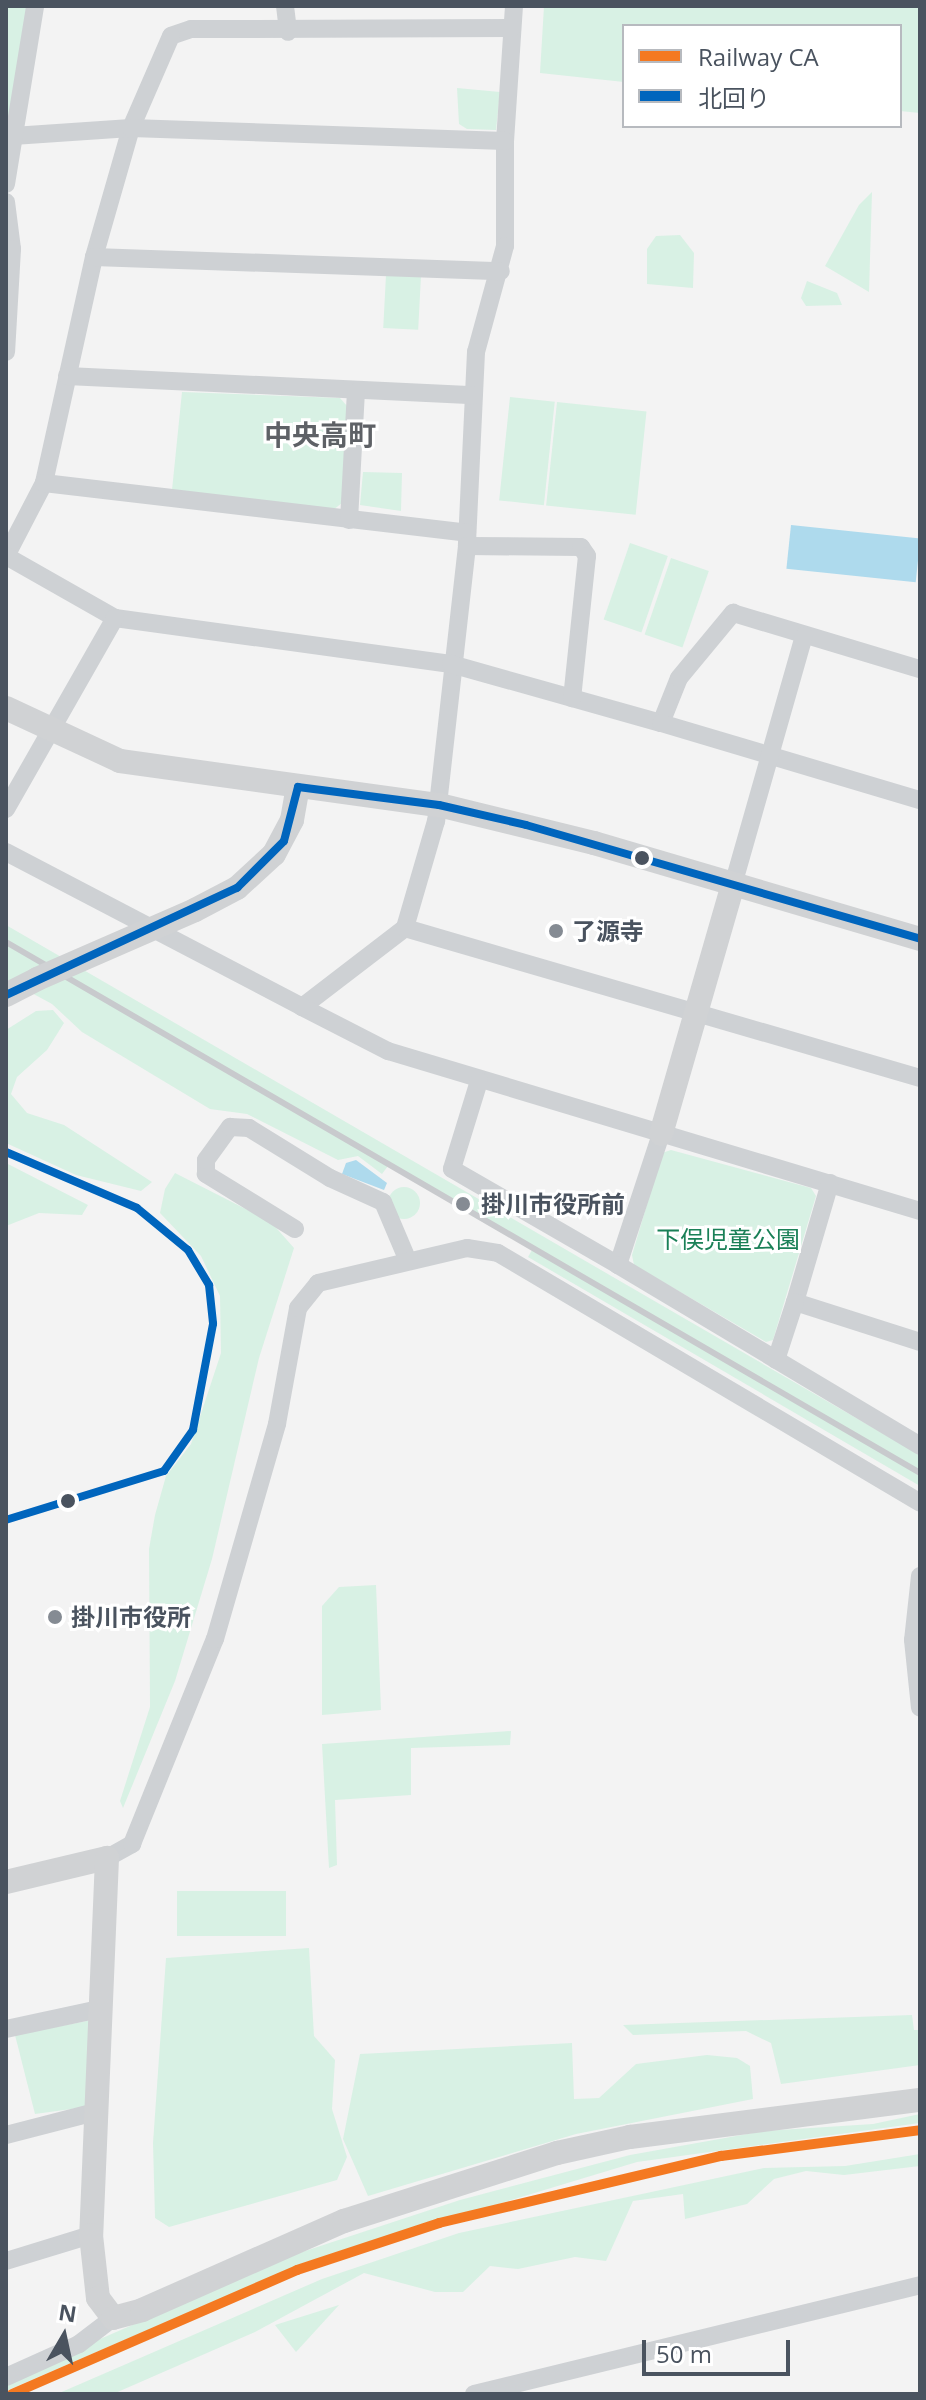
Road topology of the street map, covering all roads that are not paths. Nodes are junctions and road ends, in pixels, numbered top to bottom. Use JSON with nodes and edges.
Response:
{"nodes":[{"id":1,"x":35,"y":6,"type":"edge"},
{"id":2,"x":285,"y":6,"type":"edge"},
{"id":3,"x":514,"y":6,"type":"edge"},
{"id":4,"x":512,"y":28,"type":"junction"},
{"id":5,"x":288,"y":32,"type":"junction"},
{"id":6,"x":131,"y":128,"type":"junction"},
{"id":7,"x":13,"y":136,"type":"junction"},
{"id":8,"x":505,"y":141,"type":"junction"},
{"id":9,"x":6,"y":184,"type":"edge"},
{"id":10,"x":6,"y":202,"type":"edge"},
{"id":11,"x":94,"y":257,"type":"junction"},
{"id":12,"x":501,"y":271,"type":"junction"},
{"id":13,"x":6,"y":352,"type":"edge"},
{"id":14,"x":67,"y":376,"type":"junction"},
{"id":15,"x":356,"y":392,"type":"junction"},
{"id":16,"x":474,"y":395,"type":"junction"},
{"id":17,"x":44,"y":483,"type":"junction"},
{"id":18,"x":349,"y":520,"type":"junction"},
{"id":19,"x":467,"y":539,"type":"junction"},
{"id":20,"x":6,"y":556,"type":"edge"},
{"id":21,"x":115,"y":618,"type":"junction"},
{"id":22,"x":804,"y":636,"type":"junction"},
{"id":23,"x":451,"y":664,"type":"junction"},
{"id":24,"x":920,"y":669,"type":"edge"},
{"id":25,"x":572,"y":698,"type":"junction"},
{"id":26,"x":6,"y":708,"type":"edge"},
{"id":27,"x":661,"y":723,"type":"junction"},
{"id":28,"x":49,"y":732,"type":"junction"},
{"id":29,"x":771,"y":755,"type":"junction"},
{"id":30,"x":298,"y":787,"type":"junction"},
{"id":31,"x":920,"y":800,"type":"edge"},
{"id":32,"x":439,"y":805,"type":"junction"},
{"id":33,"x":6,"y":809,"type":"edge"},
{"id":34,"x":6,"y":852,"type":"edge"},
{"id":35,"x":733,"y":885,"type":"junction"},
{"id":36,"x":405,"y":928,"type":"junction"},
{"id":37,"x":920,"y":939,"type":"edge"},
{"id":38,"x":6,"y":995,"type":"edge"},
{"id":39,"x":302,"y":1007,"type":"junction"},
{"id":40,"x":696,"y":1013,"type":"junction"},
{"id":41,"x":920,"y":1078,"type":"edge"},
{"id":42,"x":479,"y":1081,"type":"junction"},
{"id":43,"x":661,"y":1134,"type":"junction"},
{"id":44,"x":830,"y":1183,"type":"junction"},
{"id":45,"x":920,"y":1211,"type":"edge"},
{"id":46,"x":295,"y":1229,"type":"dead end"},
{"id":47,"x":408,"y":1261,"type":"junction"},
{"id":48,"x":618,"y":1265,"type":"junction"},
{"id":49,"x":795,"y":1302,"type":"junction"},
{"id":50,"x":920,"y":1342,"type":"edge"},
{"id":51,"x":776,"y":1360,"type":"junction"},
{"id":52,"x":920,"y":1446,"type":"edge"},
{"id":53,"x":920,"y":1503,"type":"edge"},
{"id":54,"x":920,"y":1576,"type":"edge"},
{"id":55,"x":920,"y":1708,"type":"edge"},
{"id":56,"x":107,"y":1858,"type":"junction"},
{"id":57,"x":6,"y":1882,"type":"edge"},
{"id":58,"x":99,"y":2009,"type":"junction"},
{"id":59,"x":6,"y":2029,"type":"edge"},
{"id":60,"x":920,"y":2100,"type":"edge"},
{"id":61,"x":95,"y":2112,"type":"junction"},
{"id":62,"x":6,"y":2135,"type":"edge"},
{"id":63,"x":91,"y":2235,"type":"junction"},
{"id":64,"x":6,"y":2261,"type":"edge"},
{"id":65,"x":920,"y":2285,"type":"edge"},
{"id":66,"x":113,"y":2318,"type":"junction"},
{"id":67,"x":6,"y":2377,"type":"edge"},
{"id":68,"x":474,"y":2394,"type":"edge"}],
"edges":[{"from":1,"to":7,"type":"street"},
{"from":2,"to":5,"type":"street"},
{"from":3,"to":4,"type":"street"},
{"from":4,"to":5,"type":"street"},
{"from":4,"to":8,"type":"street"},
{"from":5,"to":6,"type":"street"},
{"from":6,"to":7,"type":"street"},
{"from":6,"to":8,"type":"street"},
{"from":6,"to":11,"type":"street"},
{"from":7,"to":9,"type":"street"},
{"from":8,"to":12,"type":"street"},
{"from":10,"to":13,"type":"street"},
{"from":11,"to":12,"type":"street"},
{"from":11,"to":14,"type":"street"},
{"from":12,"to":16,"type":"street"},
{"from":14,"to":15,"type":"street"},
{"from":14,"to":17,"type":"street"},
{"from":15,"to":16,"type":"street"},
{"from":15,"to":18,"type":"street"},
{"from":16,"to":19,"type":"street"},
{"from":17,"to":18,"type":"street"},
{"from":17,"to":20,"type":"street"},
{"from":18,"to":19,"type":"street"},
{"from":19,"to":23,"type":"street"},
{"from":19,"to":25,"type":"street"},
{"from":20,"to":21,"type":"street"},
{"from":21,"to":23,"type":"street"},
{"from":21,"to":28,"type":"street"},
{"from":22,"to":24,"type":"street"},
{"from":22,"to":27,"type":"street"},
{"from":22,"to":29,"type":"street"},
{"from":23,"to":25,"type":"street"},
{"from":23,"to":32,"type":"street"},
{"from":25,"to":27,"type":"street"},
{"from":26,"to":28,"type":"street"},
{"from":27,"to":29,"type":"street"},
{"from":28,"to":30,"type":"street"},
{"from":28,"to":33,"type":"street"},
{"from":29,"to":31,"type":"street"},
{"from":29,"to":35,"type":"street"},
{"from":30,"to":32,"type":"street"},
{"from":30,"to":38,"type":"street","bridge":true},
{"from":32,"to":35,"type":"street"},
{"from":32,"to":36,"type":"street"},
{"from":34,"to":39,"type":"street"},
{"from":35,"to":37,"type":"street"},
{"from":35,"to":40,"type":"street"},
{"from":36,"to":39,"type":"street"},
{"from":36,"to":40,"type":"street"},
{"from":39,"to":42,"type":"street"},
{"from":40,"to":41,"type":"street"},
{"from":40,"to":43,"type":"street"},
{"from":42,"to":43,"type":"street"},
{"from":42,"to":48,"type":"street"},
{"from":43,"to":44,"type":"street"},
{"from":43,"to":48,"type":"street"},
{"from":44,"to":45,"type":"street"},
{"from":44,"to":49,"type":"street"},
{"from":46,"to":47,"type":"street"},
{"from":47,"to":53,"type":"street"},
{"from":47,"to":56,"type":"street"},
{"from":48,"to":51,"type":"street"},
{"from":49,"to":50,"type":"street"},
{"from":49,"to":51,"type":"street"},
{"from":51,"to":52,"type":"street"},
{"from":54,"to":55,"type":"street"},
{"from":56,"to":57,"type":"street"},
{"from":56,"to":58,"type":"street"},
{"from":58,"to":59,"type":"street"},
{"from":58,"to":61,"type":"street"},
{"from":60,"to":66,"type":"street"},
{"from":61,"to":62,"type":"street"},
{"from":61,"to":63,"type":"street"},
{"from":63,"to":64,"type":"street"},
{"from":63,"to":66,"type":"street"},
{"from":65,"to":68,"type":"street"},
{"from":66,"to":67,"type":"street"}]}
